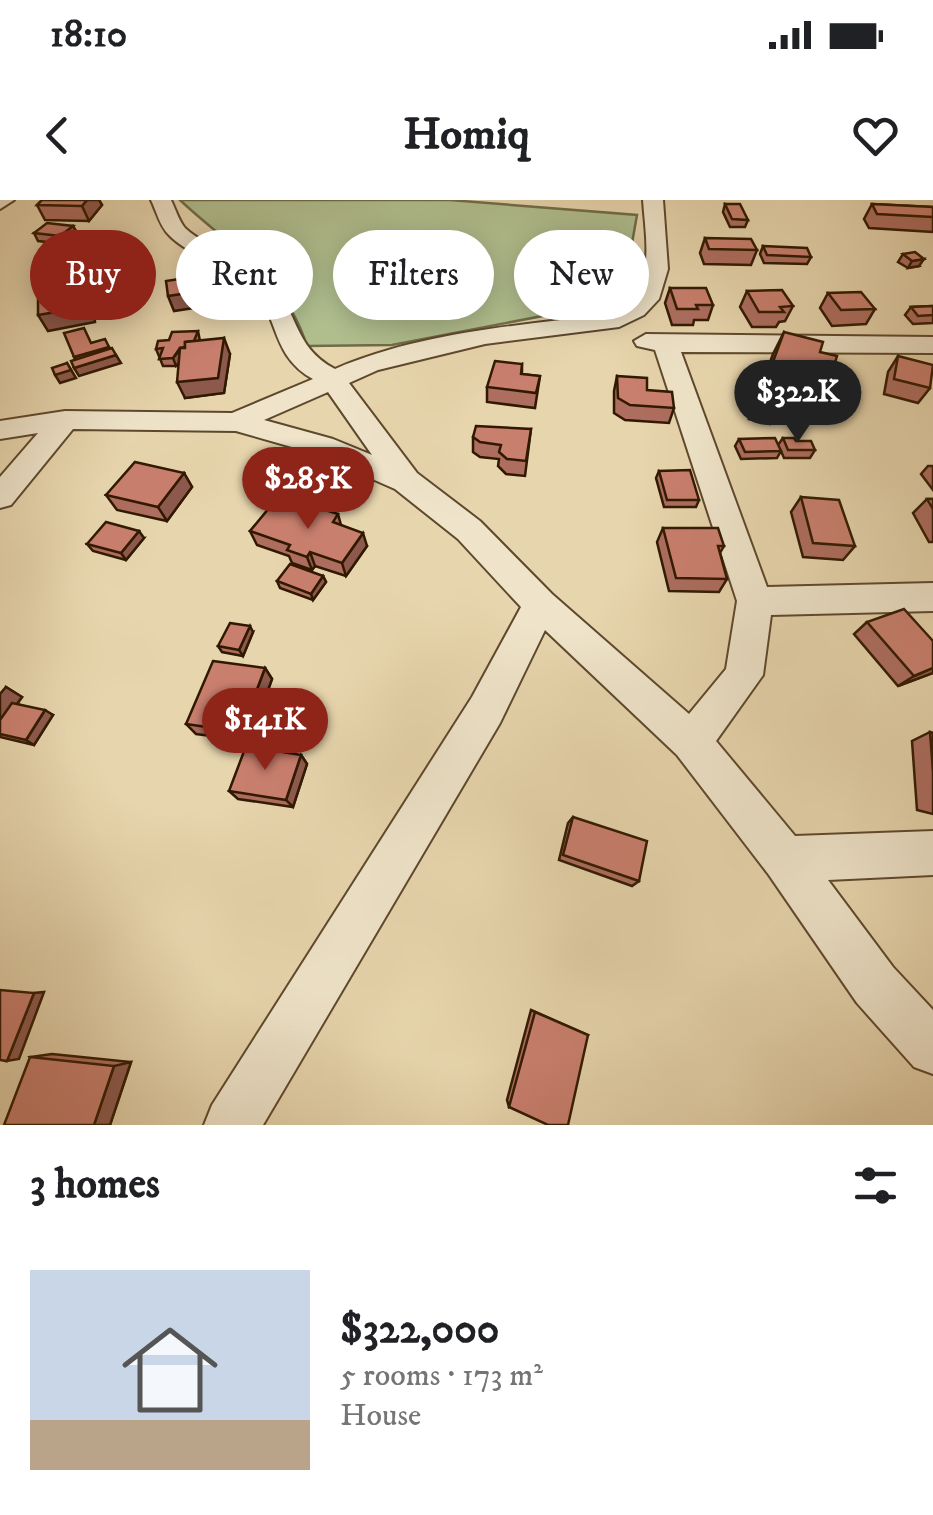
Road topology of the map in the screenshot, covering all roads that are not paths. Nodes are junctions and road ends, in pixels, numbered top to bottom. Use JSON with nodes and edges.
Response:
{"nodes":[{"id":1,"x":161,"y":200,"type":"edge"},
{"id":2,"x":653,"y":200,"type":"edge"},
{"id":3,"x":649,"y":300,"type":"edge"},
{"id":4,"x":619,"y":320,"type":"joint"},
{"id":5,"x":666,"y":344,"type":"junction"},
{"id":6,"x":933,"y":344,"type":"edge"},
{"id":7,"x":332,"y":378,"type":"junction"},
{"id":8,"x":64,"y":420,"type":"junction"},
{"id":9,"x":236,"y":422,"type":"junction"},
{"id":10,"x":0,"y":430,"type":"edge"},
{"id":11,"x":406,"y":481,"type":"junction"},
{"id":12,"x":0,"y":497,"type":"edge"},
{"id":13,"x":933,"y":596,"type":"edge"},
{"id":14,"x":756,"y":602,"type":"junction"},
{"id":15,"x":540,"y":604,"type":"junction"},
{"id":16,"x":692,"y":742,"type":"junction"},
{"id":17,"x":933,"y":854,"type":"edge"},
{"id":18,"x":785,"y":859,"type":"junction"},
{"id":19,"x":933,"y":1048,"type":"edge"},
{"id":20,"x":232,"y":1125,"type":"edge"}],
"edges":[{"from":1,"to":7,"type":"street"},
{"from":2,"to":3,"type":"street"},
{"from":4,"to":5,"type":"street"},
{"from":4,"to":7,"type":"street"},
{"from":5,"to":6,"type":"street"},
{"from":5,"to":14,"type":"street"},
{"from":7,"to":9,"type":"street"},
{"from":7,"to":11,"type":"street"},
{"from":8,"to":9,"type":"street"},
{"from":8,"to":10,"type":"street"},
{"from":8,"to":12,"type":"street"},
{"from":9,"to":11,"type":"street"},
{"from":11,"to":15,"type":"street"},
{"from":13,"to":14,"type":"street"},
{"from":14,"to":16,"type":"street"},
{"from":15,"to":16,"type":"street"},
{"from":15,"to":20,"type":"street"},
{"from":16,"to":18,"type":"street"},
{"from":17,"to":18,"type":"street"},
{"from":18,"to":19,"type":"street"}]}
